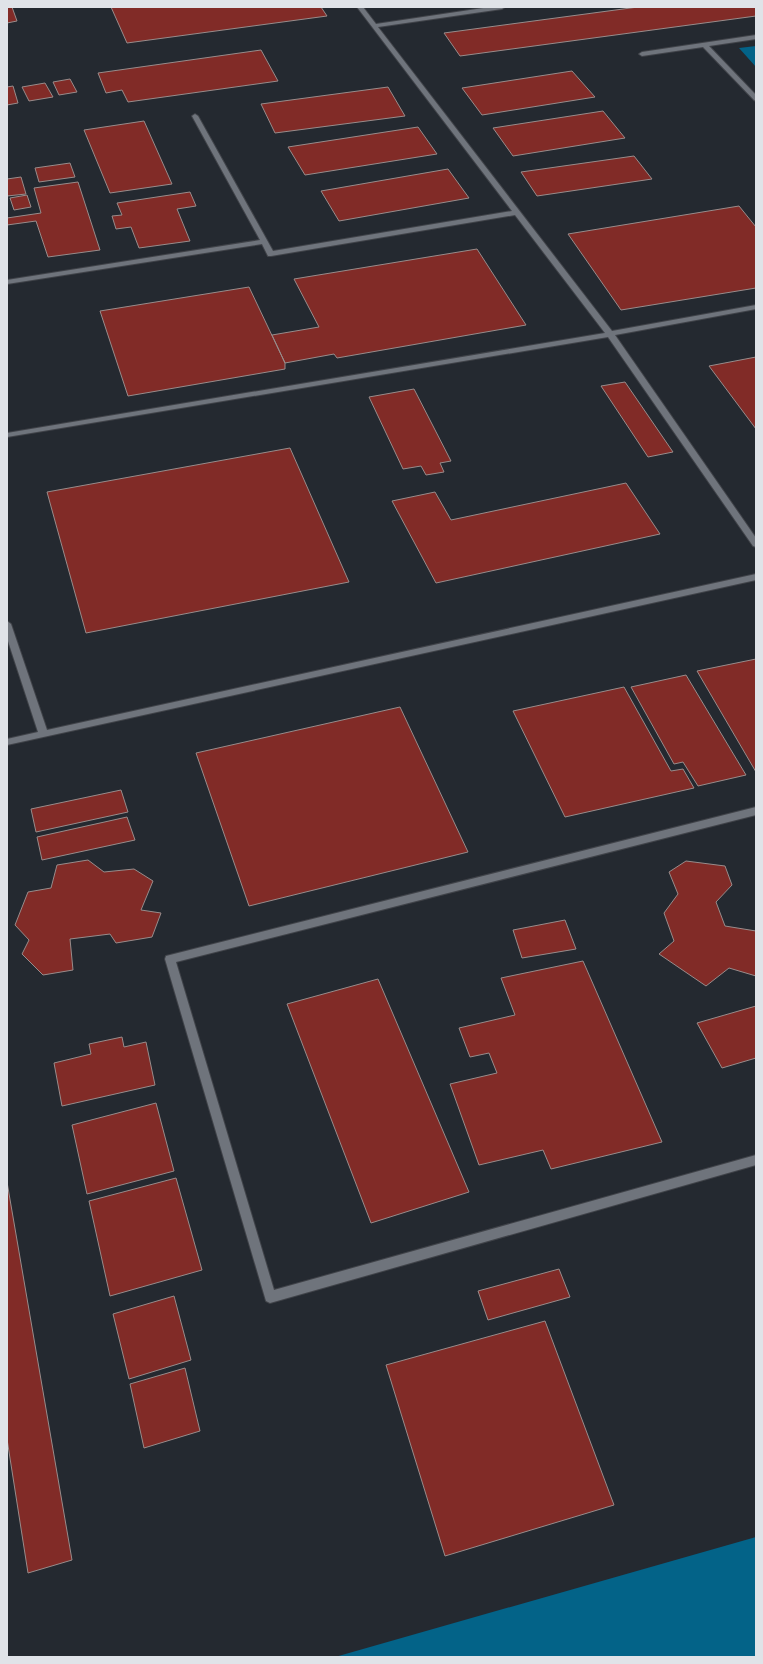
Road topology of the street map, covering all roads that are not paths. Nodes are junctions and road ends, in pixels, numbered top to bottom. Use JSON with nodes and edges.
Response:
{"nodes":[{"id":1,"x":360,"y":7,"type":"edge"},
{"id":2,"x":502,"y":7,"type":"edge"},
{"id":3,"x":374,"y":26,"type":"junction"},
{"id":4,"x":756,"y":37,"type":"edge"},
{"id":5,"x":704,"y":44,"type":"junction"},
{"id":6,"x":642,"y":54,"type":"dead end"},
{"id":7,"x":756,"y":99,"type":"edge"},
{"id":8,"x":195,"y":116,"type":"dead end"},
{"id":9,"x":518,"y":212,"type":"junction"},
{"id":10,"x":264,"y":242,"type":"junction"},
{"id":11,"x":7,"y":282,"type":"edge"},
{"id":12,"x":756,"y":307,"type":"edge"},
{"id":13,"x":610,"y":334,"type":"junction"},
{"id":14,"x":7,"y":435,"type":"edge"},
{"id":15,"x":756,"y":544,"type":"edge"},
{"id":16,"x":756,"y":577,"type":"edge"},
{"id":17,"x":7,"y":624,"type":"edge"},
{"id":18,"x":43,"y":733,"type":"junction"},
{"id":19,"x":7,"y":742,"type":"edge"},
{"id":20,"x":756,"y":812,"type":"edge"},
{"id":21,"x":756,"y":1160,"type":"edge"}],
"edges":[{"from":1,"to":3,"type":"lane"},
{"from":2,"to":3,"type":"lane"},
{"from":3,"to":9,"type":"lane"},
{"from":4,"to":5,"type":"lane"},
{"from":5,"to":6,"type":"lane"},
{"from":5,"to":7,"type":"lane"},
{"from":8,"to":10,"type":"lane"},
{"from":9,"to":10,"type":"lane"},
{"from":9,"to":13,"type":"lane"},
{"from":10,"to":11,"type":"lane"},
{"from":12,"to":13,"type":"lane"},
{"from":13,"to":14,"type":"lane"},
{"from":13,"to":15,"type":"lane"},
{"from":16,"to":18,"type":"lane"},
{"from":17,"to":18,"type":"lane"},
{"from":18,"to":19,"type":"lane"},
{"from":20,"to":21,"type":"lane"}]}
